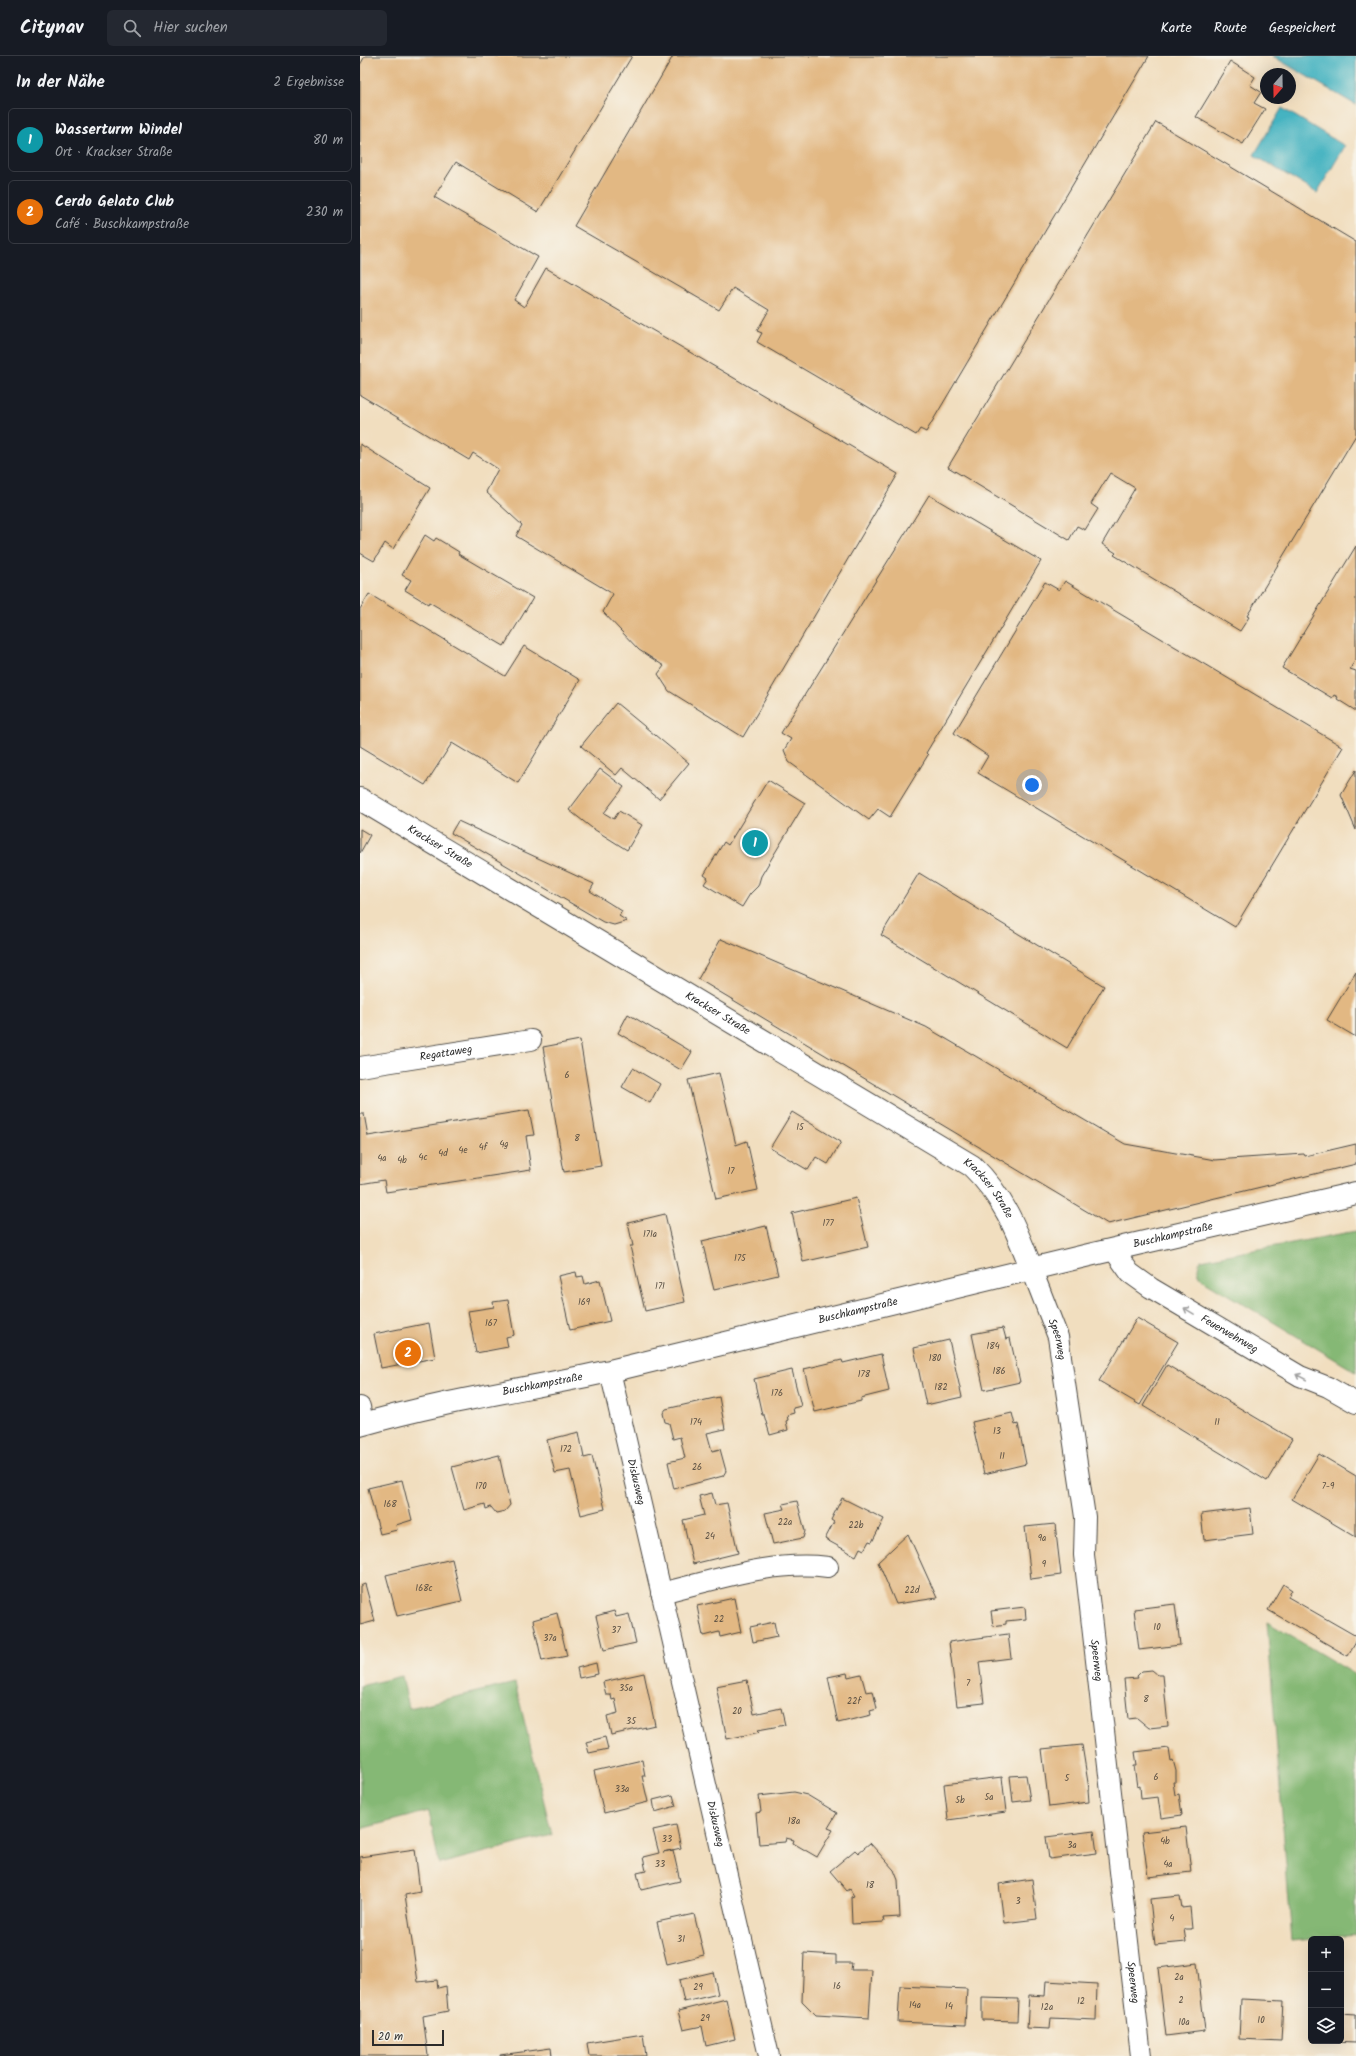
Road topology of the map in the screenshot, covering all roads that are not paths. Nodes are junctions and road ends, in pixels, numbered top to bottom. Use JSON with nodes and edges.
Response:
{"nodes":[{"id":1,"x":360,"y":799,"type":"edge"},
{"id":2,"x":532,"y":1040,"type":"dead end"},
{"id":3,"x":360,"y":1067,"type":"edge"},
{"id":4,"x":1356,"y":1194,"type":"edge"},
{"id":5,"x":1113,"y":1249,"type":"junction"},
{"id":6,"x":1032,"y":1270,"type":"junction"},
{"id":7,"x":610,"y":1371,"type":"junction"},
{"id":8,"x":1356,"y":1403,"type":"edge"},
{"id":9,"x":361,"y":1419,"type":"edge"},
{"id":10,"x":828,"y":1567,"type":"dead end"},
{"id":11,"x":661,"y":1593,"type":"junction"},
{"id":12,"x":769,"y":2056,"type":"edge"},
{"id":13,"x":1141,"y":2056,"type":"edge"}],
"edges":[{"from":1,"to":6,"type":"main road","name":"Krackser Straße"},
{"from":2,"to":3,"type":"street","name":"Regattaweg"},
{"from":4,"to":5,"type":"main road","name":"Buschkampstraße"},
{"from":5,"to":6,"type":"main road","name":"Buschkampstraße"},
{"from":8,"to":5,"type":"street","name":"Feuerwehrweg","one_way":true},
{"from":6,"to":7,"type":"main road","name":"Buschkampstraße"},
{"from":6,"to":13,"type":"street","name":"Speerweg"},
{"from":7,"to":9,"type":"main road","name":"Buschkampstraße"},
{"from":7,"to":11,"type":"street","name":"Diskusweg"},
{"from":10,"to":11,"type":"street"},
{"from":11,"to":12,"type":"street","name":"Diskusweg"}]}
